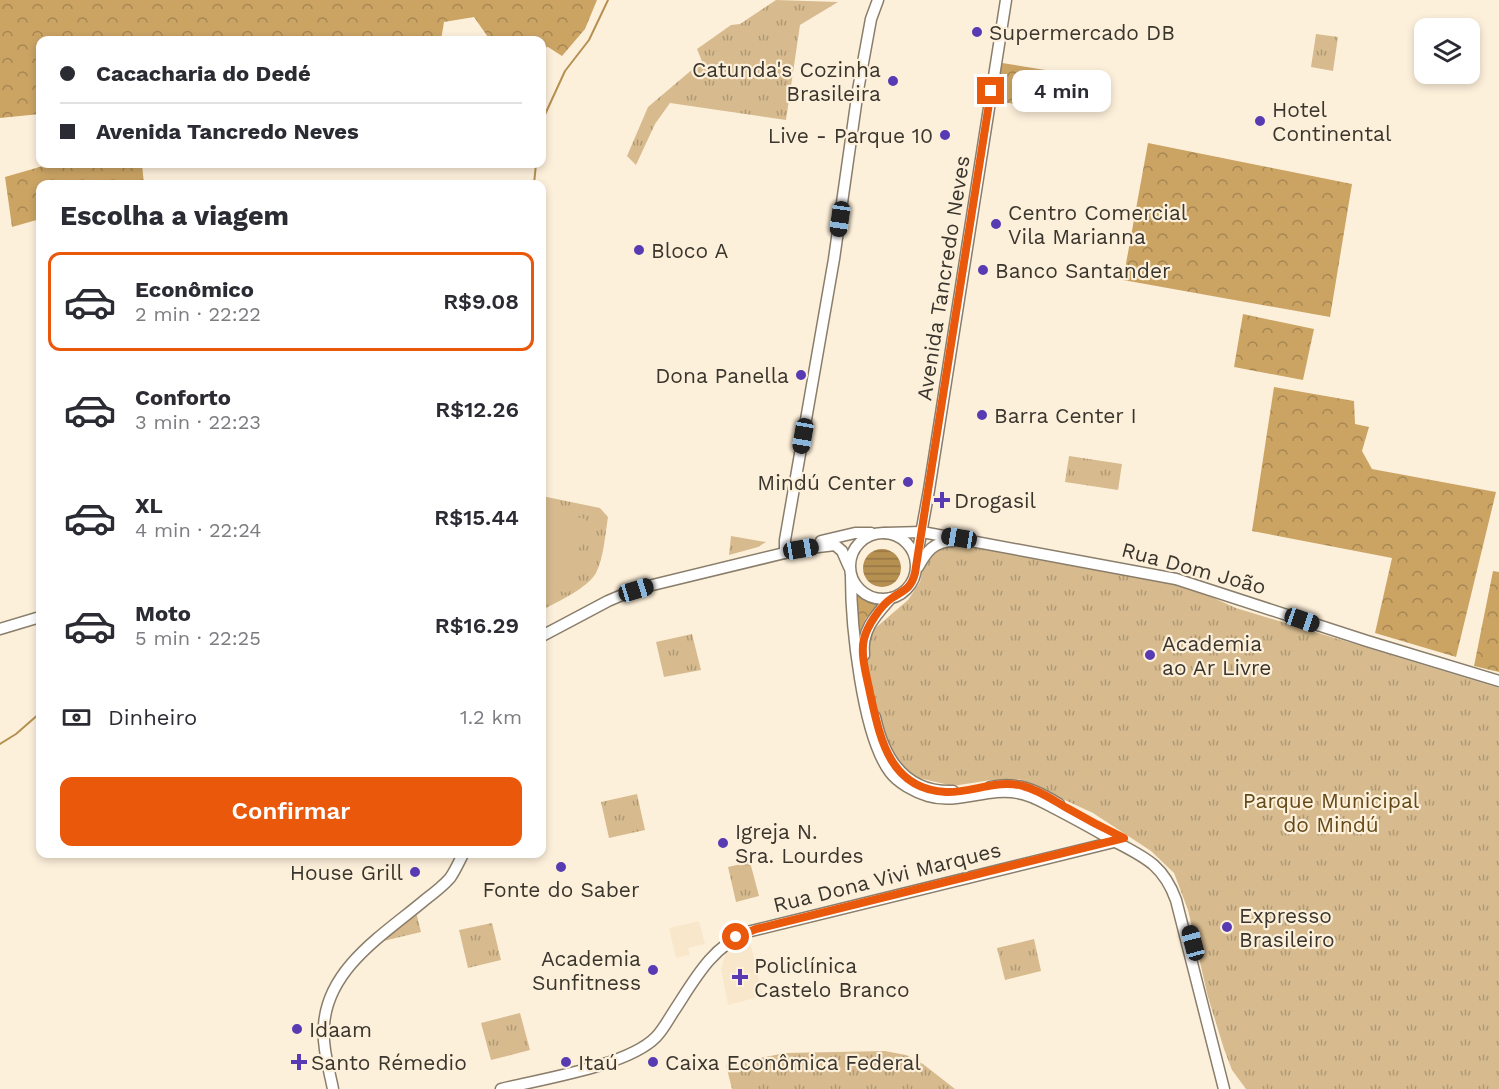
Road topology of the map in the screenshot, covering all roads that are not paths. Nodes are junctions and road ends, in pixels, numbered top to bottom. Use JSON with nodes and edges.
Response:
{"nodes":[{"id":1,"x":878,"y":0,"type":"edge"},
{"id":2,"x":1006,"y":0,"type":"edge"},
{"id":3,"x":922,"y":532,"type":"junction"},
{"id":4,"x":881,"y":533,"type":"junction"},
{"id":5,"x":978,"y":541,"type":"junction"},
{"id":6,"x":801,"y":549,"type":"junction"},
{"id":7,"x":785,"y":553,"type":"junction"},
{"id":8,"x":916,"y":567,"type":"junction"},
{"id":9,"x":850,"y":572,"type":"junction"},
{"id":10,"x":891,"y":598,"type":"junction"},
{"id":11,"x":36,"y":618,"type":"edge"},
{"id":12,"x":0,"y":628,"type":"edge"},
{"id":13,"x":546,"y":634,"type":"edge"},
{"id":14,"x":1499,"y":681,"type":"edge"},
{"id":15,"x":1120,"y":840,"type":"junction"},
{"id":16,"x":461,"y":858,"type":"edge"},
{"id":17,"x":333,"y":1089,"type":"edge"},
{"id":18,"x":501,"y":1089,"type":"edge"},
{"id":19,"x":1224,"y":1089,"type":"edge"},
{"id":20,"x":1230,"y":1089,"type":"edge"}],
"edges":[{"from":1,"to":7,"type":"main road"},
{"from":2,"to":3,"type":"main road","name":"Avenida Tancredo Neves"},
{"from":3,"to":4,"type":"main road","name":"Rua Dom João"},
{"from":3,"to":5,"type":"main road","name":"Rua Dom João"},
{"from":3,"to":8,"type":"main road","name":"Avenida Tancredo Neves"},
{"from":4,"to":6,"type":"main road","name":"Rua Dom João"},
{"from":4,"to":8,"type":"main road"},
{"from":4,"to":9,"type":"main road"},
{"from":5,"to":8,"type":"main road","name":"Rua Dom João"},
{"from":5,"to":14,"type":"main road","name":"Rua Dom João"},
{"from":6,"to":7,"type":"main road"},
{"from":6,"to":9,"type":"main road"},
{"from":7,"to":13,"type":"main road"},
{"from":8,"to":10,"type":"main road"},
{"from":9,"to":10,"type":"main road"},
{"from":9,"to":15,"type":"main road"},
{"from":10,"to":15,"type":"main road"},
{"from":11,"to":12,"type":"main road"},
{"from":15,"to":18,"type":"main road","name":"Rua Dona Vivi Marques"},
{"from":15,"to":19,"type":"main road"},
{"from":15,"to":20,"type":"main road"},
{"from":16,"to":17,"type":"main road"}]}
